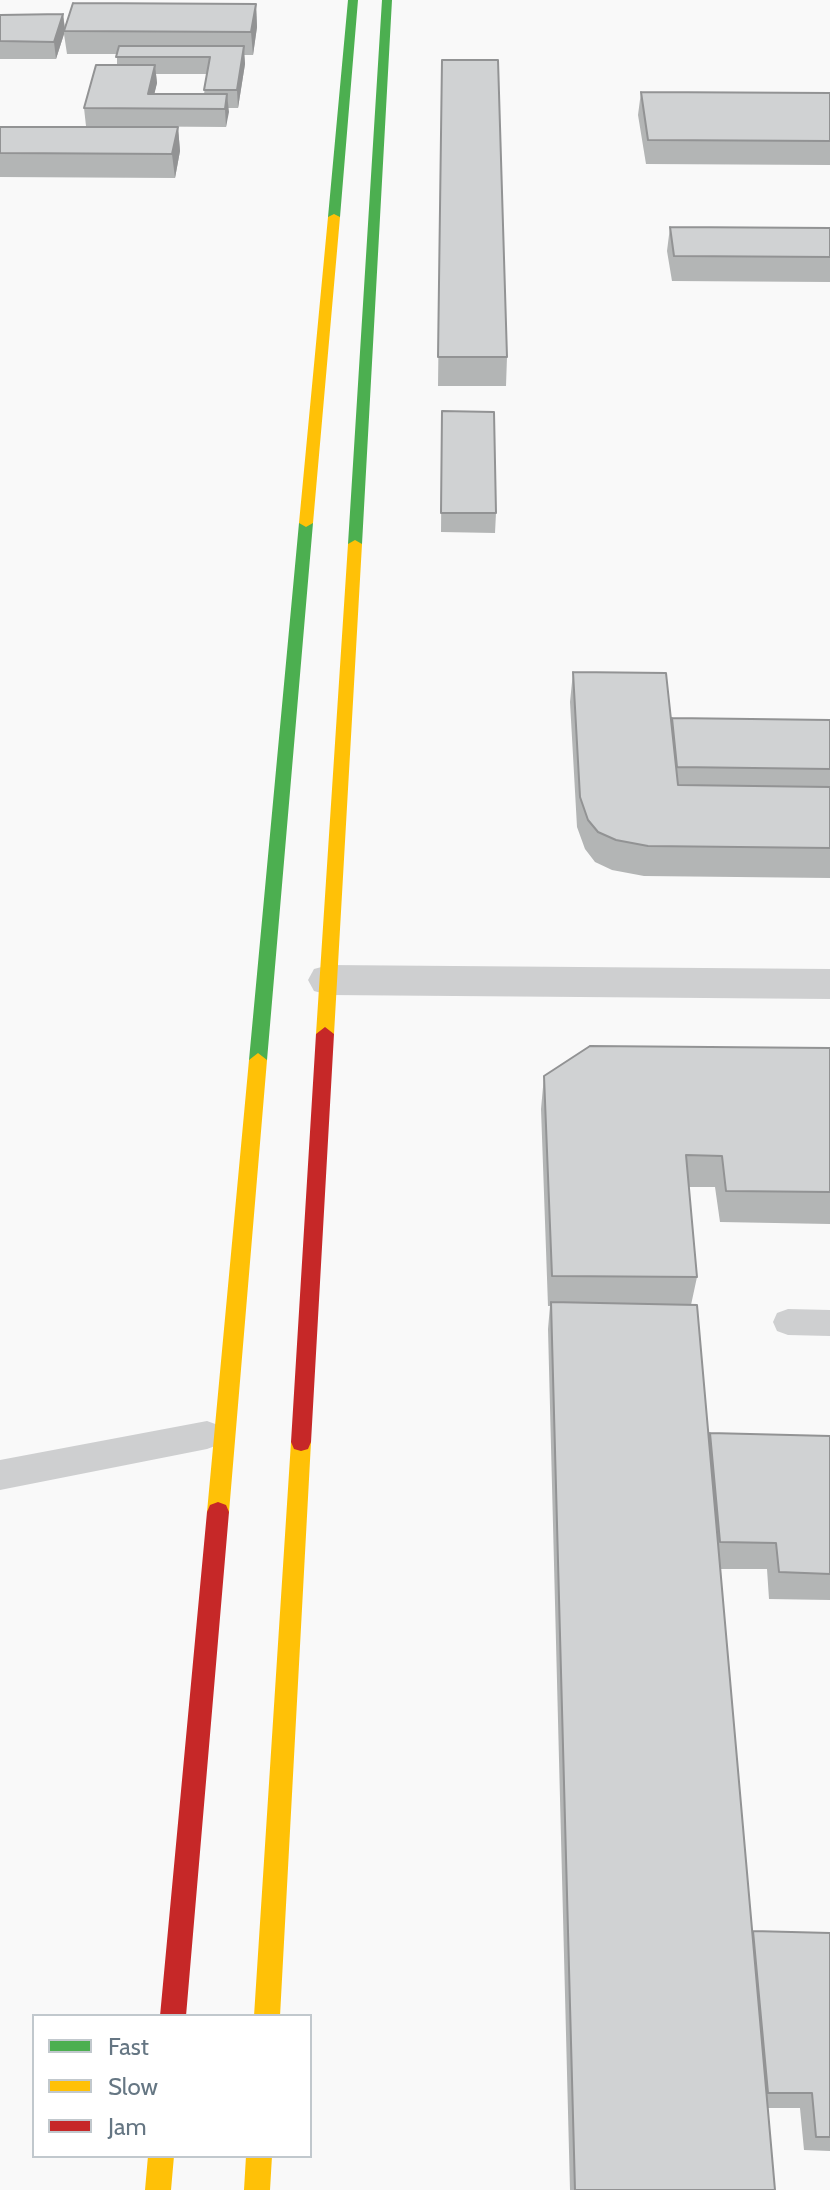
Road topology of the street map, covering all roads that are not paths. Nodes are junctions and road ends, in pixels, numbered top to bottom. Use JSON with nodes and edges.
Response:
{"nodes":[{"id":1,"x":353,"y":0,"type":"edge"},
{"id":2,"x":387,"y":0,"type":"edge"},
{"id":3,"x":329,"y":980,"type":"junction"},
{"id":4,"x":830,"y":984,"type":"edge"},
{"id":5,"x":788,"y":1322,"type":"dead end"},
{"id":6,"x":830,"y":1323,"type":"edge"},
{"id":7,"x":207,"y":1435,"type":"dead end"},
{"id":8,"x":0,"y":1475,"type":"edge"},
{"id":9,"x":173,"y":2014,"type":"edge"},
{"id":10,"x":267,"y":2014,"type":"edge"},
{"id":11,"x":161,"y":2158,"type":"edge"},
{"id":12,"x":259,"y":2158,"type":"edge"},
{"id":13,"x":158,"y":2190,"type":"edge"},
{"id":14,"x":257,"y":2190,"type":"edge"}],
"edges":[{"from":1,"to":9,"type":"street"},
{"from":2,"to":3,"type":"street"},
{"from":3,"to":4,"type":"street"},
{"from":3,"to":10,"type":"street"},
{"from":5,"to":6,"type":"lane"},
{"from":7,"to":8,"type":"lane"},
{"from":11,"to":13,"type":"street"},
{"from":12,"to":14,"type":"street"}]}
